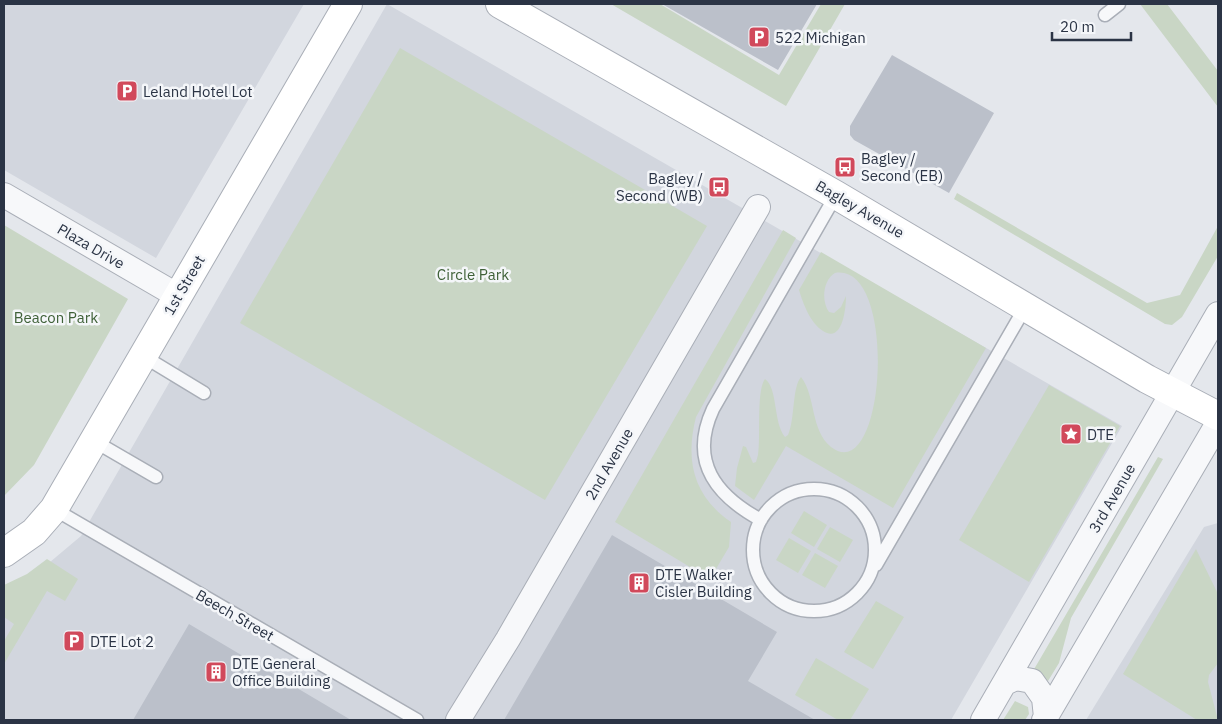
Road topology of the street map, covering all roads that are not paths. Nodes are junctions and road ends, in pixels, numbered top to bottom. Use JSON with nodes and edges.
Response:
{"nodes":[{"id":1,"x":348,"y":4,"type":"edge"},
{"id":2,"x":500,"y":4,"type":"edge"},
{"id":3,"x":1119,"y":4,"type":"edge"},
{"id":4,"x":1104,"y":15,"type":"dead end"},
{"id":5,"x":836,"y":194,"type":"junction"},
{"id":6,"x":4,"y":195,"type":"edge"},
{"id":7,"x":758,"y":207,"type":"dead end"},
{"id":8,"x":178,"y":296,"type":"junction"},
{"id":9,"x":1026,"y":306,"type":"junction"},
{"id":10,"x":1218,"y":314,"type":"edge"},
{"id":11,"x":143,"y":356,"type":"junction"},
{"id":12,"x":1174,"y":392,"type":"junction"},
{"id":13,"x":204,"y":393,"type":"dead end"},
{"id":14,"x":1218,"y":416,"type":"edge"},
{"id":15,"x":1218,"y":423,"type":"edge"},
{"id":16,"x":94,"y":440,"type":"junction"},
{"id":17,"x":156,"y":477,"type":"dead end"},
{"id":18,"x":54,"y":509,"type":"junction"},
{"id":19,"x":761,"y":520,"type":"junction"},
{"id":20,"x":4,"y":553,"type":"edge"},
{"id":21,"x":868,"y":580,"type":"junction"},
{"id":22,"x":1005,"y":683,"type":"junction"},
{"id":23,"x":1045,"y":719,"type":"edge"},
{"id":24,"x":417,"y":720,"type":"edge"},
{"id":25,"x":458,"y":720,"type":"edge"},
{"id":26,"x":983,"y":720,"type":"edge"}],
"edges":[{"from":1,"to":8,"type":"street","name":"1st Street"},
{"from":2,"to":5,"type":"street","name":"Bagley Avenue"},
{"from":3,"to":4,"type":"lane"},
{"from":5,"to":9,"type":"street","name":"Bagley Avenue"},
{"from":5,"to":19,"type":"lane"},
{"from":6,"to":8,"type":"street","name":"Plaza Drive"},
{"from":7,"to":25,"type":"street","name":"2nd Avenue"},
{"from":8,"to":11,"type":"street","name":"1st Street"},
{"from":9,"to":12,"type":"street","name":"Bagley Avenue"},
{"from":9,"to":21,"type":"lane"},
{"from":10,"to":12,"type":"street","name":"3rd Avenue"},
{"from":11,"to":13,"type":"lane"},
{"from":11,"to":16,"type":"street","name":"1st Street"},
{"from":12,"to":14,"type":"street","name":"Bagley Avenue"},
{"from":12,"to":22,"type":"street","name":"3rd Avenue"},
{"from":15,"to":23,"type":"street"},
{"from":16,"to":17,"type":"lane"},
{"from":16,"to":18,"type":"street","name":"1st Street"},
{"from":18,"to":20,"type":"street","name":"1st Street"},
{"from":18,"to":24,"type":"lane","name":"Beech Street"},
{"from":19,"to":21,"type":"lane"},
{"from":19,"to":21,"type":"lane"},
{"from":22,"to":23,"type":"street"},
{"from":22,"to":26,"type":"street","name":"3rd Avenue"}]}
